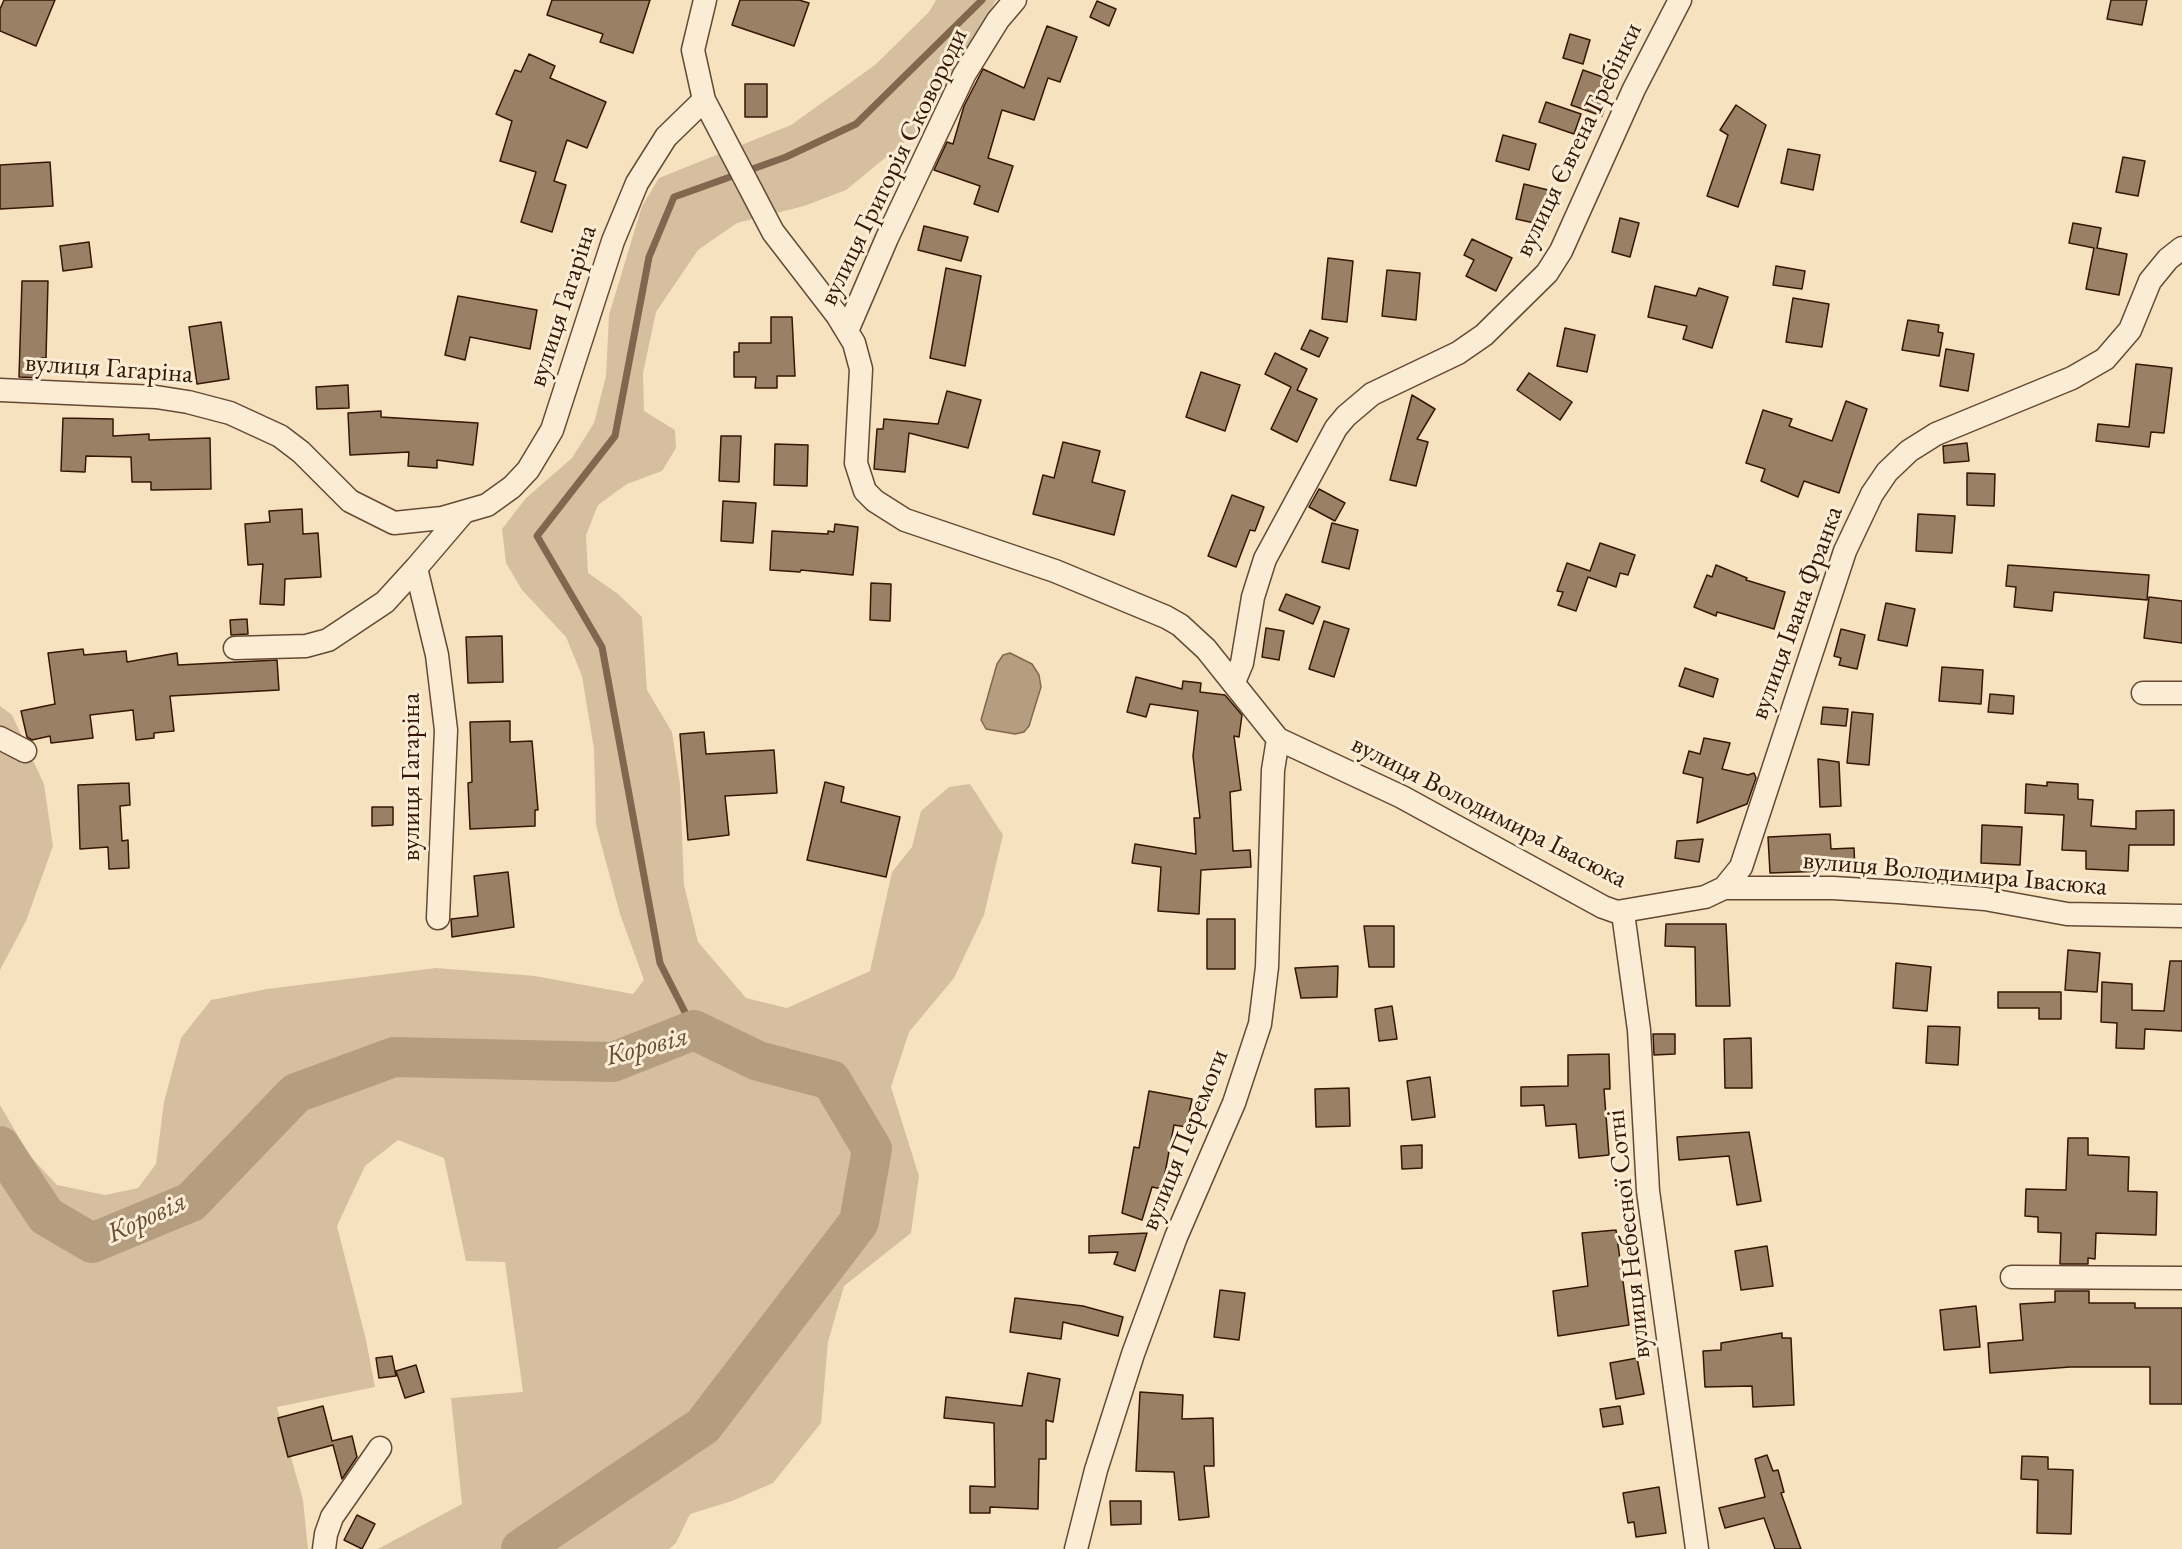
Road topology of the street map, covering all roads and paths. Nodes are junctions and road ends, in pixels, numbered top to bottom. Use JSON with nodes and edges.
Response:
{"nodes":[{"id":1,"x":705,"y":0,"type":"edge"},
{"id":2,"x":1015,"y":0,"type":"edge"},
{"id":3,"x":1680,"y":0,"type":"edge"},
{"id":4,"x":704,"y":100,"type":"junction"},
{"id":5,"x":2182,"y":248,"type":"edge"},
{"id":6,"x":847,"y":330,"type":"junction"},
{"id":7,"x":0,"y":390,"type":"edge"},
{"id":8,"x":463,"y":513,"type":"junction"},
{"id":9,"x":416,"y":568,"type":"junction"},
{"id":10,"x":235,"y":648,"type":"dead end"},
{"id":11,"x":1234,"y":682,"type":"junction"},
{"id":12,"x":2143,"y":693,"type":"dead end"},
{"id":13,"x":2182,"y":693,"type":"edge"},
{"id":14,"x":0,"y":738,"type":"edge"},
{"id":15,"x":1278,"y":739,"type":"junction"},
{"id":16,"x":25,"y":752,"type":"dead end"},
{"id":17,"x":1719,"y":891,"type":"junction"},
{"id":18,"x":1623,"y":913,"type":"junction"},
{"id":19,"x":2182,"y":916,"type":"edge"},
{"id":20,"x":438,"y":918,"type":"dead end"},
{"id":21,"x":2012,"y":1277,"type":"dead end"},
{"id":22,"x":2182,"y":1278,"type":"edge"},
{"id":23,"x":381,"y":1448,"type":"dead end"},
{"id":24,"x":324,"y":1549,"type":"edge"},
{"id":25,"x":1076,"y":1549,"type":"edge"},
{"id":26,"x":1697,"y":1549,"type":"edge"}],
"edges":[{"from":1,"to":4,"type":"street"},
{"from":2,"to":6,"type":"street","name":"вулиця Григорія Сковороди"},
{"from":3,"to":11,"type":"street","name":"вулиця Євгена Гребінки"},
{"from":4,"to":6,"type":"street"},
{"from":4,"to":8,"type":"street","name":"вулиця Гагаріна"},
{"from":5,"to":17,"type":"street","name":"вулиця Івана Франка"},
{"from":6,"to":11,"type":"street"},
{"from":7,"to":8,"type":"street","name":"вулиця Гагаріна"},
{"from":8,"to":9,"type":"street","name":"вулиця Гагаріна"},
{"from":9,"to":10,"type":"street"},
{"from":9,"to":20,"type":"street","name":"вулиця Гагаріна"},
{"from":11,"to":15,"type":"street"},
{"from":12,"to":13,"type":"street"},
{"from":14,"to":16,"type":"street"},
{"from":15,"to":18,"type":"street","name":"вулиця Володимира Івасюка"},
{"from":15,"to":25,"type":"street","name":"вулиця Перемоги"},
{"from":17,"to":18,"type":"street","name":"вулиця Володимира Івасюка"},
{"from":17,"to":19,"type":"street","name":"вулиця Володимира Івасюка"},
{"from":18,"to":26,"type":"street","name":"вулиця Небесної Сотні"},
{"from":21,"to":22,"type":"street"},
{"from":23,"to":24,"type":"street"}]}
